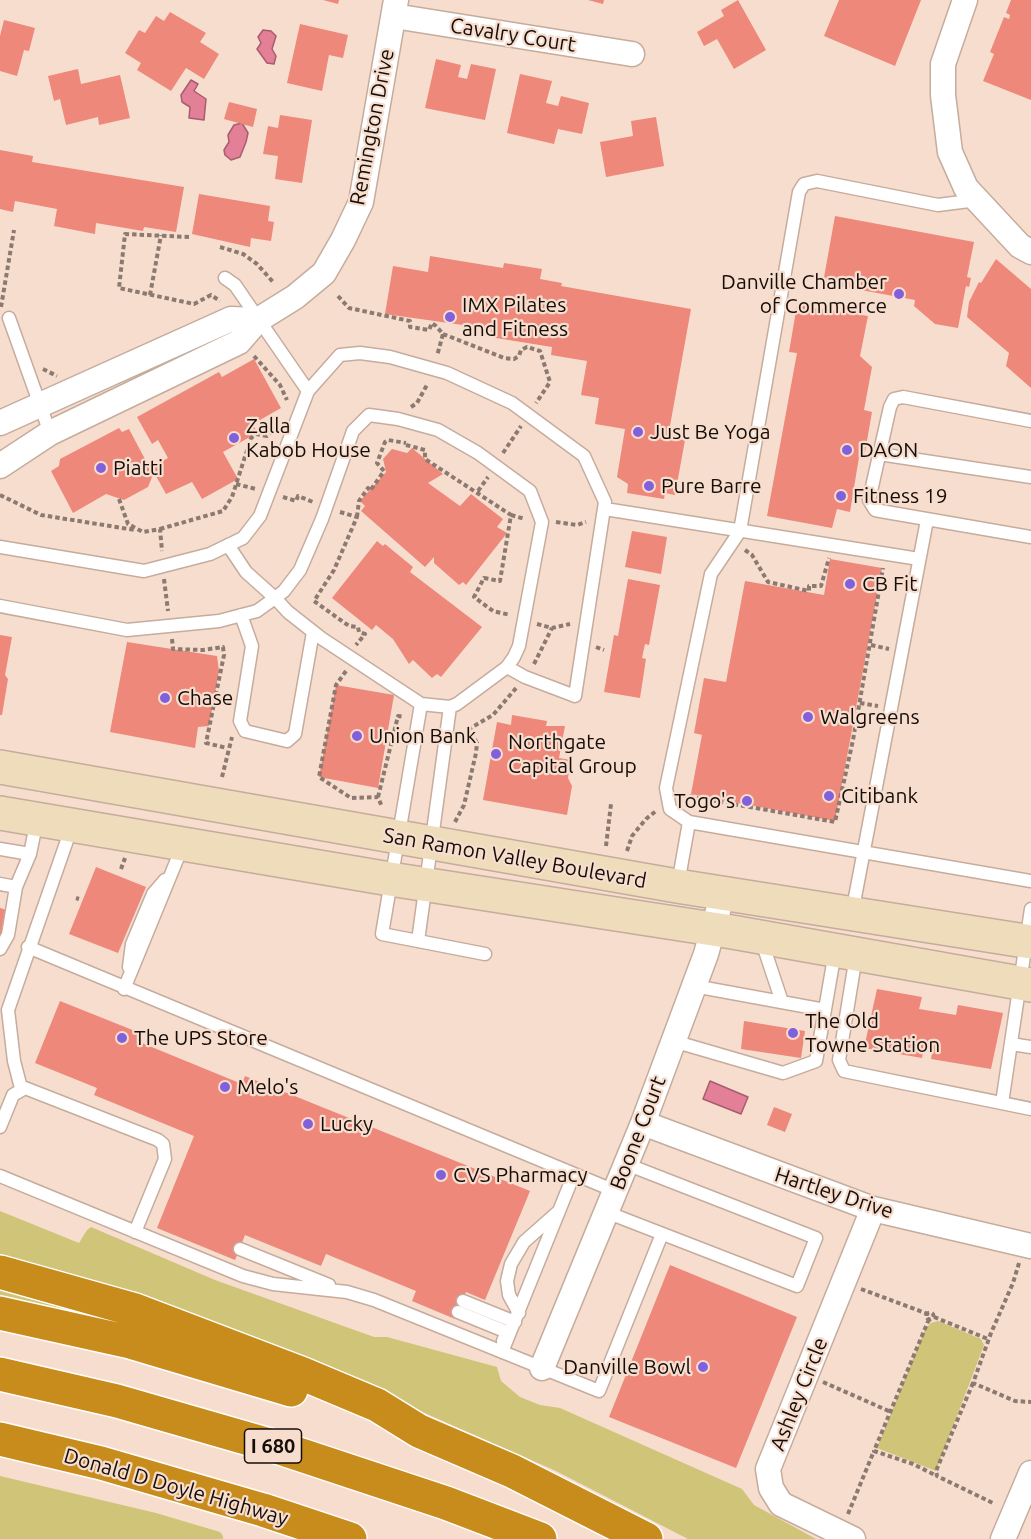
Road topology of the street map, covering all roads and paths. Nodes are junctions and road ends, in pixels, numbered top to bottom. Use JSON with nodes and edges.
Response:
{"nodes":[{"id":1,"x":965,"y":0,"type":"edge"},
{"id":2,"x":395,"y":8,"type":"edge"},
{"id":3,"x":632,"y":54,"type":"dead end"},
{"id":4,"x":977,"y":200,"type":"junction"},
{"id":5,"x":14,"y":230,"type":"dead end"},
{"id":6,"x":161,"y":235,"type":"junction"},
{"id":7,"x":189,"y":237,"type":"dead end"},
{"id":8,"x":220,"y":246,"type":"dead end"},
{"id":9,"x":1031,"y":252,"type":"edge"},
{"id":10,"x":225,"y":278,"type":"dead end"},
{"id":11,"x":273,"y":282,"type":"dead end"},
{"id":12,"x":150,"y":295,"type":"junction"},
{"id":13,"x":338,"y":296,"type":"dead end"},
{"id":14,"x":225,"y":306,"type":"dead end"},
{"id":15,"x":4,"y":314,"type":"edge"},
{"id":16,"x":258,"y":320,"type":"junction"},
{"id":17,"x":247,"y":350,"type":"dead end"},
{"id":18,"x":432,"y":369,"type":"junction"},
{"id":19,"x":308,"y":391,"type":"junction"},
{"id":20,"x":40,"y":406,"type":"junction"},
{"id":21,"x":285,"y":406,"type":"dead end"},
{"id":22,"x":1031,"y":421,"type":"edge"},
{"id":23,"x":0,"y":423,"type":"edge"},
{"id":24,"x":412,"y":423,"type":"junction"},
{"id":25,"x":278,"y":424,"type":"dead end"},
{"id":26,"x":50,"y":433,"type":"junction"},
{"id":27,"x":406,"y":445,"type":"junction"},
{"id":28,"x":879,"y":453,"type":"junction"},
{"id":29,"x":0,"y":466,"type":"edge"},
{"id":30,"x":1031,"y":477,"type":"edge"},
{"id":31,"x":0,"y":495,"type":"edge"},
{"id":32,"x":605,"y":509,"type":"junction"},
{"id":33,"x":511,"y":515,"type":"junction"},
{"id":34,"x":357,"y":516,"type":"dead end"},
{"id":35,"x":927,"y":520,"type":"junction"},
{"id":36,"x":542,"y":522,"type":"junction"},
{"id":37,"x":603,"y":524,"type":"junction"},
{"id":38,"x":160,"y":529,"type":"dead end"},
{"id":39,"x":136,"y":530,"type":"dead end"},
{"id":40,"x":740,"y":531,"type":"junction"},
{"id":41,"x":1031,"y":537,"type":"edge"},
{"id":42,"x":731,"y":544,"type":"junction"},
{"id":43,"x":228,"y":545,"type":"junction"},
{"id":44,"x":0,"y":546,"type":"edge"},
{"id":45,"x":832,"y":558,"type":"dead end"},
{"id":46,"x":919,"y":559,"type":"junction"},
{"id":47,"x":873,"y":566,"type":"dead end"},
{"id":48,"x":274,"y":598,"type":"junction"},
{"id":49,"x":0,"y":606,"type":"edge"},
{"id":50,"x":241,"y":615,"type":"junction"},
{"id":51,"x":524,"y":620,"type":"junction"},
{"id":52,"x":588,"y":625,"type":"junction"},
{"id":53,"x":314,"y":632,"type":"junction"},
{"id":54,"x":604,"y":650,"type":"dead end"},
{"id":55,"x":507,"y":667,"type":"junction"},
{"id":56,"x":422,"y":704,"type":"junction"},
{"id":57,"x":450,"y":707,"type":"junction"},
{"id":58,"x":240,"y":721,"type":"junction"},
{"id":59,"x":469,"y":729,"type":"dead end"},
{"id":60,"x":0,"y":767,"type":"edge"},
{"id":61,"x":222,"y":777,"type":"dead end"},
{"id":62,"x":668,"y":798,"type":"junction"},
{"id":63,"x":611,"y":804,"type":"dead end"},
{"id":64,"x":0,"y":813,"type":"edge"},
{"id":65,"x":38,"y":819,"type":"junction"},
{"id":66,"x":689,"y":822,"type":"junction"},
{"id":67,"x":72,"y":825,"type":"junction"},
{"id":68,"x":443,"y":833,"type":"junction"},
{"id":69,"x":399,"y":837,"type":"junction"},
{"id":70,"x":183,"y":844,"type":"junction"},
{"id":71,"x":606,"y":846,"type":"dead end"},
{"id":72,"x":0,"y":849,"type":"edge"},
{"id":73,"x":627,"y":850,"type":"dead end"},
{"id":74,"x":862,"y":853,"type":"junction"},
{"id":75,"x":30,"y":854,"type":"junction"},
{"id":76,"x":390,"y":879,"type":"junction"},
{"id":77,"x":1031,"y":881,"type":"edge"},
{"id":78,"x":0,"y":884,"type":"edge"},
{"id":79,"x":424,"y":884,"type":"junction"},
{"id":80,"x":16,"y":886,"type":"junction"},
{"id":81,"x":677,"y":886,"type":"junction"},
{"id":82,"x":723,"y":893,"type":"junction"},
{"id":83,"x":1031,"y":909,"type":"edge"},
{"id":84,"x":852,"y":914,"type":"junction"},
{"id":85,"x":714,"y":929,"type":"junction"},
{"id":86,"x":761,"y":938,"type":"junction"},
{"id":87,"x":418,"y":941,"type":"junction"},
{"id":88,"x":1029,"y":942,"type":"edge"},
{"id":89,"x":28,"y":947,"type":"junction"},
{"id":90,"x":0,"y":949,"type":"edge"},
{"id":91,"x":846,"y":952,"type":"junction"},
{"id":92,"x":485,"y":954,"type":"dead end"},
{"id":93,"x":1026,"y":984,"type":"edge"},
{"id":94,"x":694,"y":986,"type":"junction"},
{"id":95,"x":124,"y":989,"type":"junction"},
{"id":96,"x":782,"y":1002,"type":"junction"},
{"id":97,"x":4,"y":1010,"type":"edge"},
{"id":98,"x":825,"y":1010,"type":"junction"},
{"id":99,"x":673,"y":1041,"type":"junction"},
{"id":100,"x":1011,"y":1044,"type":"junction"},
{"id":101,"x":1031,"y":1047,"type":"edge"},
{"id":102,"x":21,"y":1088,"type":"junction"},
{"id":103,"x":1002,"y":1103,"type":"junction"},
{"id":104,"x":1031,"y":1109,"type":"edge"},
{"id":105,"x":643,"y":1123,"type":"junction"},
{"id":106,"x":0,"y":1127,"type":"edge"},
{"id":107,"x":626,"y":1164,"type":"junction"},
{"id":108,"x":574,"y":1174,"type":"junction"},
{"id":109,"x":0,"y":1176,"type":"edge"},
{"id":110,"x":611,"y":1202,"type":"junction"},
{"id":111,"x":873,"y":1209,"type":"junction"},
{"id":112,"x":560,"y":1210,"type":"junction"},
{"id":113,"x":135,"y":1232,"type":"junction"},
{"id":114,"x":662,"y":1234,"type":"junction"},
{"id":115,"x":1027,"y":1245,"type":"edge"},
{"id":116,"x":240,"y":1250,"type":"dead end"},
{"id":117,"x":0,"y":1272,"type":"edge"},
{"id":118,"x":844,"y":1282,"type":"junction"},
{"id":119,"x":347,"y":1292,"type":"junction"},
{"id":120,"x":0,"y":1313,"type":"edge"},
{"id":121,"x":517,"y":1317,"type":"junction"},
{"id":122,"x":930,"y":1317,"type":"junction"},
{"id":123,"x":988,"y":1339,"type":"junction"},
{"id":124,"x":500,"y":1351,"type":"junction"},
{"id":125,"x":542,"y":1368,"type":"junction"},
{"id":126,"x":0,"y":1374,"type":"edge"},
{"id":127,"x":806,"y":1375,"type":"junction"},
{"id":128,"x":973,"y":1383,"type":"junction"},
{"id":129,"x":1031,"y":1402,"type":"edge"},
{"id":130,"x":891,"y":1412,"type":"junction"},
{"id":131,"x":419,"y":1431,"type":"junction"},
{"id":132,"x":0,"y":1439,"type":"edge"},
{"id":133,"x":874,"y":1451,"type":"junction"},
{"id":134,"x":1031,"y":1473,"type":"edge"},
{"id":135,"x":937,"y":1476,"type":"junction"},
{"id":136,"x":1014,"y":1513,"type":"junction"},
{"id":137,"x":846,"y":1536,"type":"edge"},
{"id":138,"x":350,"y":1539,"type":"edge"},
{"id":139,"x":540,"y":1539,"type":"edge"},
{"id":140,"x":646,"y":1539,"type":"edge"},
{"id":141,"x":1004,"y":1539,"type":"edge"}],
"edges":[{"from":1,"to":4,"type":"street"},
{"from":2,"to":3,"type":"street","name":"Cavalry Court"},
{"from":2,"to":16,"type":"street","name":"Remington Drive"},
{"from":4,"to":9,"type":"street"},
{"from":4,"to":40,"type":"lane"},
{"from":5,"to":15,"type":"path"},
{"from":6,"to":7,"type":"path"},
{"from":6,"to":12,"type":"path"},
{"from":6,"to":12,"type":"path"},
{"from":8,"to":11,"type":"path"},
{"from":10,"to":16,"type":"lane"},
{"from":12,"to":14,"type":"path"},
{"from":13,"to":18,"type":"path"},
{"from":15,"to":20,"type":"lane"},
{"from":16,"to":19,"type":"lane"},
{"from":16,"to":20,"type":"street"},
{"from":16,"to":26,"type":"street"},
{"from":17,"to":21,"type":"path"},
{"from":18,"to":19,"type":"lane"},
{"from":18,"to":24,"type":"path"},
{"from":18,"to":32,"type":"lane"},
{"from":19,"to":43,"type":"lane"},
{"from":20,"to":23,"type":"street"},
{"from":20,"to":26,"type":"lane"},
{"from":22,"to":28,"type":"lane"},
{"from":24,"to":27,"type":"path"},
{"from":24,"to":36,"type":"lane"},
{"from":24,"to":48,"type":"lane"},
{"from":25,"to":38,"type":"path"},
{"from":26,"to":29,"type":"street"},
{"from":27,"to":33,"type":"path"},
{"from":27,"to":34,"type":"path"},
{"from":28,"to":30,"type":"lane"},
{"from":28,"to":35,"type":"lane"},
{"from":31,"to":39,"type":"path"},
{"from":32,"to":37,"type":"lane"},
{"from":32,"to":40,"type":"lane"},
{"from":33,"to":36,"type":"path"},
{"from":33,"to":51,"type":"path"},
{"from":35,"to":41,"type":"lane"},
{"from":35,"to":46,"type":"lane"},
{"from":36,"to":37,"type":"path"},
{"from":36,"to":51,"type":"lane"},
{"from":37,"to":52,"type":"lane"},
{"from":40,"to":42,"type":"lane"},
{"from":40,"to":46,"type":"lane"},
{"from":42,"to":45,"type":"path"},
{"from":42,"to":62,"type":"lane"},
{"from":43,"to":44,"type":"lane"},
{"from":43,"to":48,"type":"lane"},
{"from":46,"to":74,"type":"lane"},
{"from":47,"to":62,"type":"path"},
{"from":48,"to":50,"type":"lane"},
{"from":48,"to":53,"type":"lane"},
{"from":49,"to":50,"type":"lane"},
{"from":50,"to":58,"type":"lane"},
{"from":51,"to":52,"type":"path"},
{"from":51,"to":55,"type":"lane"},
{"from":52,"to":54,"type":"path"},
{"from":52,"to":55,"type":"lane"},
{"from":53,"to":56,"type":"lane"},
{"from":53,"to":58,"type":"lane"},
{"from":55,"to":57,"type":"lane"},
{"from":56,"to":57,"type":"lane"},
{"from":56,"to":69,"type":"lane"},
{"from":57,"to":68,"type":"lane"},
{"from":58,"to":61,"type":"path"},
{"from":59,"to":68,"type":"path"},
{"from":60,"to":69,"type":"main road","name":"San Ramon Valley Boulevard"},
{"from":62,"to":66,"type":"lane"},
{"from":62,"to":73,"type":"path"},
{"from":63,"to":71,"type":"path"},
{"from":64,"to":65,"type":"main road","name":"San Ramon Valley Boulevard"},
{"from":65,"to":67,"type":"main road","name":"San Ramon Valley Boulevard"},
{"from":65,"to":75,"type":"lane"},
{"from":66,"to":74,"type":"lane"},
{"from":66,"to":81,"type":"lane"},
{"from":67,"to":70,"type":"main road","name":"San Ramon Valley Boulevard"},
{"from":67,"to":89,"type":"lane"},
{"from":68,"to":69,"type":"main road","name":"San Ramon Valley Boulevard"},
{"from":68,"to":79,"type":"lane"},
{"from":68,"to":81,"type":"main road","name":"San Ramon Valley Boulevard"},
{"from":69,"to":76,"type":"lane"},
{"from":70,"to":76,"type":"main road","name":"San Ramon Valley Boulevard"},
{"from":70,"to":95,"type":"lane"},
{"from":72,"to":75,"type":"lane"},
{"from":74,"to":77,"type":"lane"},
{"from":74,"to":84,"type":"lane"},
{"from":75,"to":80,"type":"lane"},
{"from":76,"to":79,"type":"main road","name":"San Ramon Valley Boulevard"},
{"from":76,"to":87,"type":"lane"},
{"from":78,"to":80,"type":"lane"},
{"from":79,"to":85,"type":"main road","name":"San Ramon Valley Boulevard"},
{"from":79,"to":87,"type":"lane"},
{"from":80,"to":90,"type":"lane"},
{"from":81,"to":82,"type":"main road","name":"San Ramon Valley Boulevard"},
{"from":82,"to":84,"type":"main road","name":"San Ramon Valley Boulevard"},
{"from":82,"to":85,"type":"street","name":"Boone Court"},
{"from":83,"to":88,"type":"lane"},
{"from":84,"to":88,"type":"main road","name":"San Ramon Valley Boulevard"},
{"from":85,"to":86,"type":"main road","name":"San Ramon Valley Boulevard"},
{"from":85,"to":94,"type":"street","name":"Boone Court"},
{"from":86,"to":91,"type":"main road","name":"San Ramon Valley Boulevard"},
{"from":86,"to":96,"type":"lane"},
{"from":87,"to":92,"type":"lane"},
{"from":88,"to":93,"type":"lane"},
{"from":89,"to":95,"type":"lane"},
{"from":89,"to":97,"type":"lane"},
{"from":91,"to":93,"type":"main road","name":"San Ramon Valley Boulevard"},
{"from":91,"to":98,"type":"lane"},
{"from":91,"to":103,"type":"lane"},
{"from":93,"to":100,"type":"lane"},
{"from":94,"to":96,"type":"lane"},
{"from":94,"to":99,"type":"street","name":"Boone Court"},
{"from":95,"to":108,"type":"lane"},
{"from":96,"to":98,"type":"lane"},
{"from":97,"to":102,"type":"lane"},
{"from":98,"to":99,"type":"lane"},
{"from":99,"to":105,"type":"street","name":"Boone Court"},
{"from":100,"to":101,"type":"lane"},
{"from":100,"to":103,"type":"lane"},
{"from":102,"to":106,"type":"lane"},
{"from":102,"to":113,"type":"lane"},
{"from":103,"to":104,"type":"lane"},
{"from":105,"to":107,"type":"street","name":"Boone Court"},
{"from":105,"to":111,"type":"street","name":"Hartley Drive"},
{"from":107,"to":110,"type":"street","name":"Boone Court"},
{"from":107,"to":114,"type":"lane"},
{"from":108,"to":110,"type":"lane"},
{"from":108,"to":112,"type":"lane"},
{"from":109,"to":113,"type":"lane"},
{"from":110,"to":114,"type":"lane"},
{"from":110,"to":125,"type":"street","name":"Boone Court"},
{"from":111,"to":115,"type":"street","name":"Hartley Drive"},
{"from":111,"to":118,"type":"street","name":"Ashley Circle"},
{"from":112,"to":121,"type":"lane"},
{"from":112,"to":121,"type":"lane"},
{"from":113,"to":119,"type":"lane"},
{"from":114,"to":125,"type":"lane"},
{"from":115,"to":123,"type":"path"},
{"from":116,"to":119,"type":"lane"},
{"from":117,"to":131,"type":"highway"},
{"from":118,"to":122,"type":"path"},
{"from":118,"to":127,"type":"street","name":"Ashley Circle"},
{"from":119,"to":124,"type":"lane"},
{"from":120,"to":131,"type":"highway"},
{"from":121,"to":124,"type":"lane"},
{"from":121,"to":124,"type":"lane"},
{"from":122,"to":123,"type":"path"},
{"from":122,"to":130,"type":"path"},
{"from":123,"to":128,"type":"path"},
{"from":124,"to":125,"type":"lane"},
{"from":126,"to":139,"type":"highway","number":"I 680"},
{"from":127,"to":130,"type":"path"},
{"from":127,"to":137,"type":"street","name":"Ashley Circle"},
{"from":128,"to":129,"type":"path"},
{"from":128,"to":135,"type":"path"},
{"from":130,"to":133,"type":"path"},
{"from":131,"to":140,"type":"highway"},
{"from":132,"to":138,"type":"highway","name":"Donald D Doyle Highway"},
{"from":133,"to":135,"type":"path"},
{"from":133,"to":137,"type":"path"},
{"from":134,"to":136,"type":"street"},
{"from":135,"to":136,"type":"path"},
{"from":136,"to":141,"type":"street"}]}
